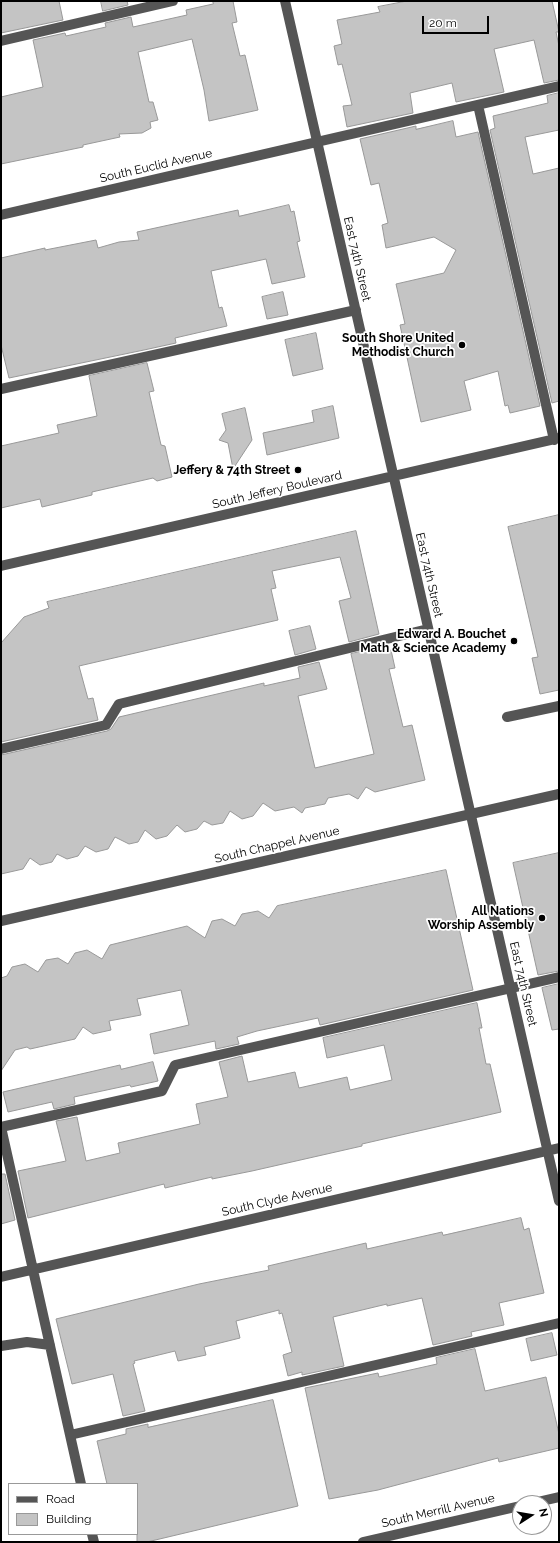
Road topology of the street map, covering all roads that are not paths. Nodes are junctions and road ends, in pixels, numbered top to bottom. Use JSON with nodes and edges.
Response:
{"nodes":[{"id":1,"x":173,"y":1,"type":"edge"},
{"id":2,"x":285,"y":1,"type":"edge"},
{"id":3,"x":1,"y":41,"type":"edge"},
{"id":4,"x":559,"y":86,"type":"edge"},
{"id":5,"x":478,"y":105,"type":"junction"},
{"id":6,"x":318,"y":142,"type":"junction"},
{"id":7,"x":1,"y":215,"type":"edge"},
{"id":8,"x":356,"y":310,"type":"junction"},
{"id":9,"x":1,"y":389,"type":"edge"},
{"id":10,"x":556,"y":439,"type":"edge"},
{"id":11,"x":394,"y":476,"type":"junction"},
{"id":12,"x":1,"y":566,"type":"edge"},
{"id":13,"x":428,"y":629,"type":"junction"},
{"id":14,"x":559,"y":706,"type":"edge"},
{"id":15,"x":507,"y":717,"type":"dead end"},
{"id":16,"x":1,"y":749,"type":"edge"},
{"id":17,"x":559,"y":794,"type":"edge"},
{"id":18,"x":471,"y":814,"type":"junction"},
{"id":19,"x":1,"y":921,"type":"edge"},
{"id":20,"x":559,"y":977,"type":"edge"},
{"id":21,"x":510,"y":988,"type":"junction"},
{"id":22,"x":1,"y":1127,"type":"edge"},
{"id":23,"x":559,"y":1148,"type":"edge"},
{"id":24,"x":548,"y":1151,"type":"junction"},
{"id":25,"x":559,"y":1201,"type":"edge"},
{"id":26,"x":33,"y":1270,"type":"junction"},
{"id":27,"x":1,"y":1277,"type":"edge"},
{"id":28,"x":559,"y":1323,"type":"edge"},
{"id":29,"x":50,"y":1345,"type":"junction"},
{"id":30,"x":1,"y":1346,"type":"edge"},
{"id":31,"x":70,"y":1435,"type":"junction"},
{"id":32,"x":81,"y":1483,"type":"edge"},
{"id":33,"x":512,"y":1508,"type":"edge"},
{"id":34,"x":362,"y":1542,"type":"edge"}],
"edges":[{"from":1,"to":3,"type":"street"},
{"from":2,"to":6,"type":"street","name":"East 74th Street"},
{"from":4,"to":5,"type":"street","name":"South Euclid Avenue"},
{"from":5,"to":6,"type":"street","name":"South Euclid Avenue"},
{"from":5,"to":10,"type":"street"},
{"from":6,"to":7,"type":"street","name":"South Euclid Avenue"},
{"from":6,"to":8,"type":"street","name":"East 74th Street"},
{"from":8,"to":9,"type":"street"},
{"from":8,"to":11,"type":"street","name":"East 74th Street"},
{"from":10,"to":11,"type":"street","name":"South Jeffery Boulevard"},
{"from":11,"to":12,"type":"street","name":"South Jeffery Boulevard"},
{"from":11,"to":13,"type":"street","name":"East 74th Street"},
{"from":13,"to":16,"type":"street"},
{"from":13,"to":18,"type":"street","name":"East 74th Street"},
{"from":14,"to":15,"type":"street"},
{"from":17,"to":18,"type":"street","name":"South Chappel Avenue"},
{"from":18,"to":19,"type":"street","name":"South Chappel Avenue"},
{"from":18,"to":21,"type":"street","name":"East 74th Street"},
{"from":20,"to":21,"type":"street"},
{"from":21,"to":22,"type":"street"},
{"from":21,"to":24,"type":"street","name":"East 74th Street"},
{"from":22,"to":26,"type":"street"},
{"from":23,"to":24,"type":"street","name":"South Clyde Avenue"},
{"from":24,"to":25,"type":"street","name":"East 74th Street"},
{"from":24,"to":26,"type":"street","name":"South Clyde Avenue"},
{"from":26,"to":27,"type":"street","name":"South Clyde Avenue"},
{"from":26,"to":29,"type":"street"},
{"from":28,"to":31,"type":"street"},
{"from":29,"to":30,"type":"street"},
{"from":29,"to":31,"type":"street"},
{"from":31,"to":32,"type":"street"},
{"from":33,"to":34,"type":"street","name":"South Merrill Avenue"}]}
